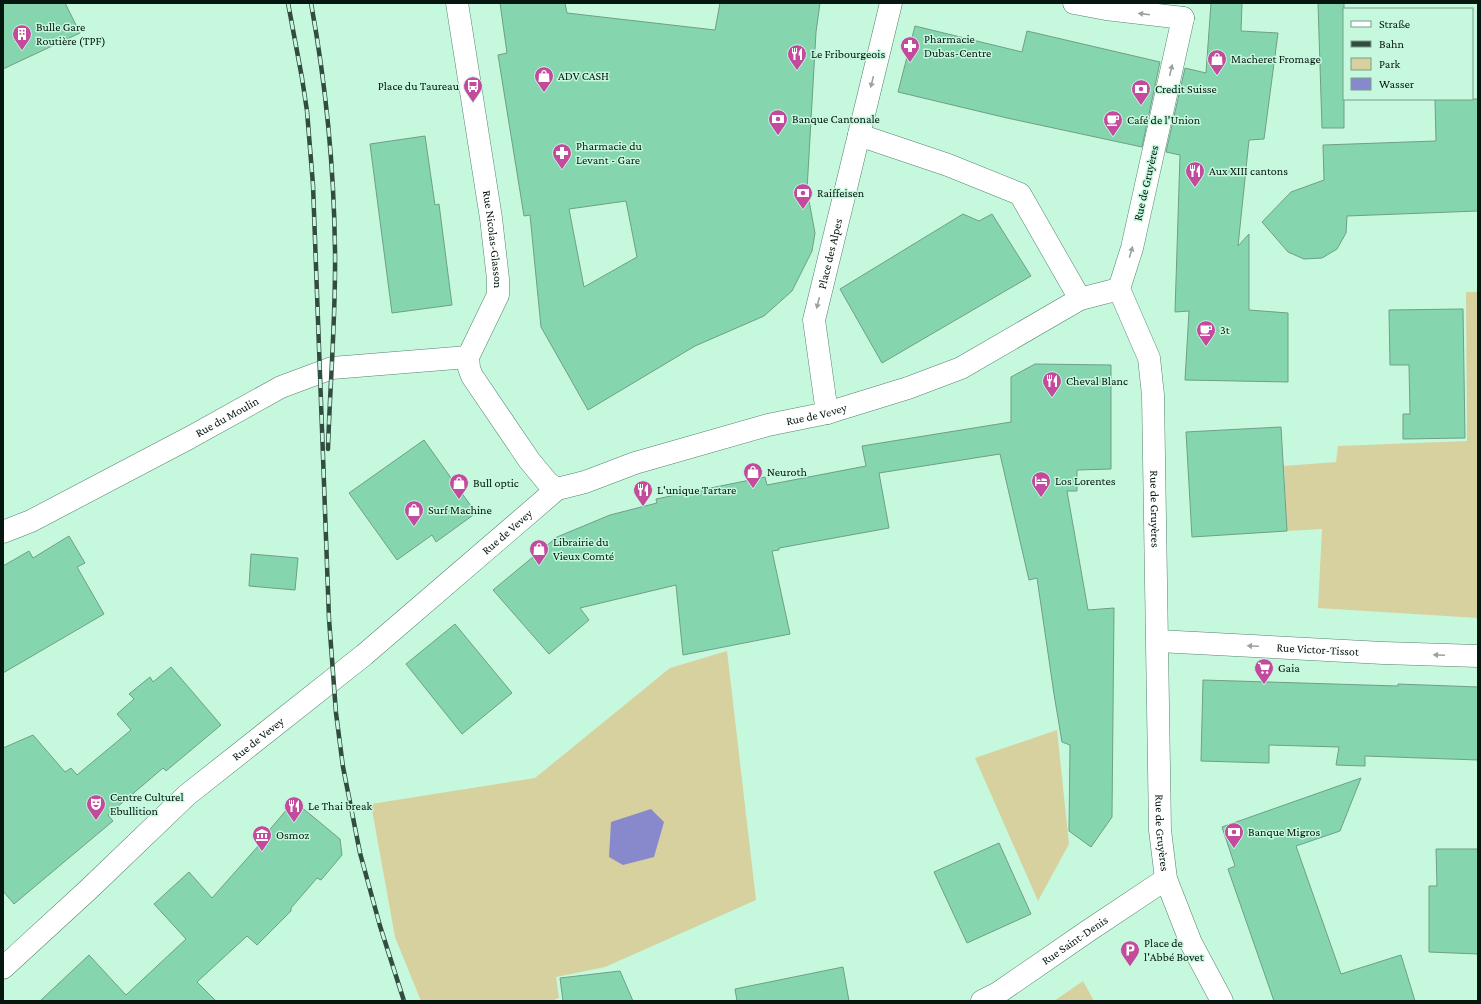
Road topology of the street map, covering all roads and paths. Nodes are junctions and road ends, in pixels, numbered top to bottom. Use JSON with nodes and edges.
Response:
{"nodes":[{"id":1,"x":457,"y":3,"type":"edge"},
{"id":2,"x":891,"y":3,"type":"edge"},
{"id":3,"x":1074,"y":3,"type":"edge"},
{"id":4,"x":1108,"y":6,"type":"edge"},
{"id":5,"x":1180,"y":11,"type":"edge"},
{"id":6,"x":859,"y":135,"type":"junction"},
{"id":7,"x":1119,"y":289,"type":"junction"},
{"id":8,"x":1080,"y":299,"type":"junction"},
{"id":9,"x":468,"y":357,"type":"junction"},
{"id":10,"x":827,"y":413,"type":"junction"},
{"id":11,"x":557,"y":489,"type":"junction"},
{"id":12,"x":3,"y":532,"type":"edge"},
{"id":13,"x":1158,"y":642,"type":"junction"},
{"id":14,"x":1478,"y":656,"type":"edge"},
{"id":15,"x":1166,"y":879,"type":"junction"},
{"id":16,"x":3,"y":968,"type":"edge"},
{"id":17,"x":992,"y":998,"type":"edge"},
{"id":18,"x":1222,"y":1001,"type":"edge"}],
"edges":[{"from":1,"to":9,"type":"street","name":"Rue Nicolas-Glasson"},
{"from":2,"to":6,"type":"street","name":"Place des Alpes","one_way":true},
{"from":3,"to":4,"type":"street"},
{"from":5,"to":4,"type":"street","one_way":true},
{"from":7,"to":5,"type":"street","name":"Rue de Gruyères","one_way":true},
{"from":6,"to":8,"type":"street"},
{"from":6,"to":10,"type":"street","name":"Place des Alpes","one_way":true},
{"from":7,"to":8,"type":"street","name":"Rue de Vevey"},
{"from":7,"to":13,"type":"street","name":"Rue de Gruyères"},
{"from":8,"to":10,"type":"street","name":"Rue de Vevey"},
{"from":9,"to":11,"type":"street"},
{"from":9,"to":12,"type":"street","name":"Rue du Moulin"},
{"from":10,"to":11,"type":"street","name":"Rue de Vevey"},
{"from":11,"to":16,"type":"street","name":"Rue de Vevey"},
{"from":14,"to":13,"type":"street","name":"Rue Victor-Tissot","one_way":true},
{"from":13,"to":15,"type":"street","name":"Rue de Gruyères"},
{"from":15,"to":17,"type":"street","name":"Rue Saint-Denis"},
{"from":15,"to":18,"type":"street","name":"Rue de Gruyères"}]}
